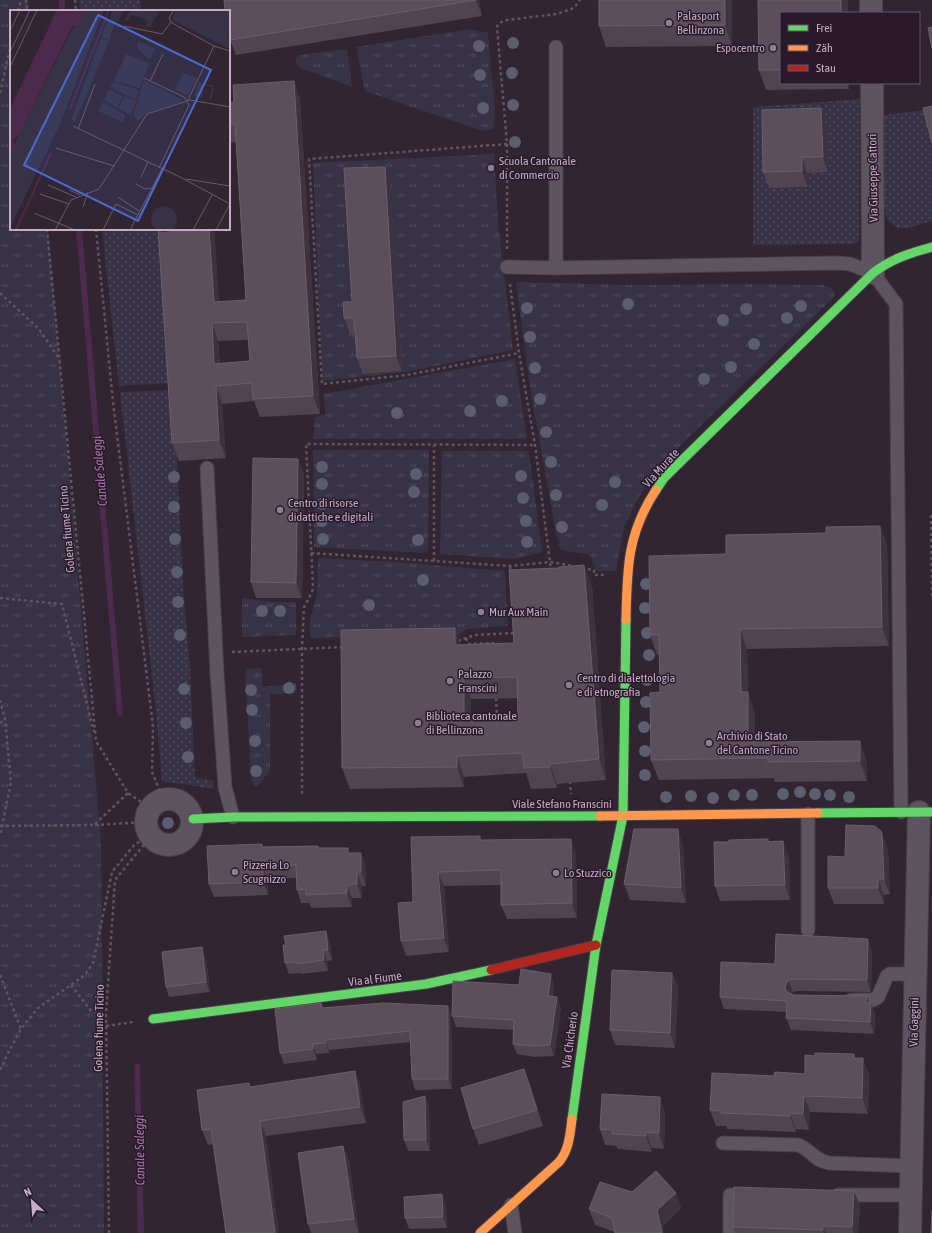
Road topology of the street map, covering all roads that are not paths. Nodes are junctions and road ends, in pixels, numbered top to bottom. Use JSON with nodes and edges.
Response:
{"nodes":[{"id":1,"x":871,"y":0,"type":"edge"},
{"id":2,"x":871,"y":12,"type":"edge"},
{"id":3,"x":556,"y":47,"type":"dead end"},
{"id":4,"x":872,"y":84,"type":"edge"},
{"id":5,"x":932,"y":247,"type":"edge"},
{"id":6,"x":507,"y":267,"type":"road end"},
{"id":7,"x":556,"y":268,"type":"junction"},
{"id":8,"x":873,"y":273,"type":"junction"},
{"id":9,"x":207,"y":468,"type":"dead end"},
{"id":10,"x":917,"y":812,"type":"edge"},
{"id":11,"x":808,"y":814,"type":"junction"},
{"id":12,"x":623,"y":816,"type":"junction"},
{"id":13,"x":233,"y":817,"type":"junction"},
{"id":14,"x":193,"y":819,"type":"junction"},
{"id":15,"x":808,"y":930,"type":"dead end"},
{"id":16,"x":596,"y":945,"type":"junction"},
{"id":17,"x":915,"y":974,"type":"junction"},
{"id":18,"x":835,"y":1000,"type":"edge"},
{"id":19,"x":153,"y":1019,"type":"road end"},
{"id":20,"x":723,"y":1143,"type":"dead end"},
{"id":21,"x":911,"y":1166,"type":"junction"},
{"id":22,"x":762,"y":1195,"type":"edge"},
{"id":23,"x":824,"y":1195,"type":"edge"},
{"id":24,"x":910,"y":1195,"type":"junction"},
{"id":25,"x":511,"y":1205,"type":"junction"},
{"id":26,"x":910,"y":1232,"type":"edge"},
{"id":27,"x":480,"y":1233,"type":"edge"},
{"id":28,"x":515,"y":1233,"type":"edge"},
{"id":29,"x":730,"y":1233,"type":"edge"}],
"edges":[{"from":1,"to":2,"type":"street"},
{"from":3,"to":7,"type":"lane"},
{"from":4,"to":8,"type":"street","name":"Via Giuseppe Cattori"},
{"from":5,"to":8,"type":"street","name":"Via Murate"},
{"from":6,"to":7,"type":"lane"},
{"from":7,"to":8,"type":"lane"},
{"from":8,"to":10,"type":"lane"},
{"from":8,"to":12,"type":"street","name":"Via Murate"},
{"from":9,"to":13,"type":"lane"},
{"from":10,"to":11,"type":"street","name":"Viale Stefano Franscini"},
{"from":10,"to":17,"type":"street","name":"Via Gaggini"},
{"from":11,"to":12,"type":"street","name":"Viale Stefano Franscini"},
{"from":11,"to":15,"type":"lane"},
{"from":12,"to":13,"type":"street","name":"Viale Stefano Franscini"},
{"from":12,"to":16,"type":"street","name":"Via Chicherio"},
{"from":13,"to":14,"type":"street","name":"Viale Stefano Franscini"},
{"from":14,"to":14,"type":"street"},
{"from":16,"to":19,"type":"street","name":"Via al Fiume"},
{"from":16,"to":25,"type":"street","name":"Via Chicherio"},
{"from":17,"to":18,"type":"lane"},
{"from":17,"to":21,"type":"street","name":"Via Gaggini"},
{"from":20,"to":21,"type":"lane"},
{"from":21,"to":24,"type":"street","name":"Via Gaggini"},
{"from":22,"to":29,"type":"lane"},
{"from":23,"to":24,"type":"lane"},
{"from":24,"to":26,"type":"street","name":"Via Gaggini"},
{"from":25,"to":27,"type":"street","name":"Via Chicherio"},
{"from":25,"to":28,"type":"lane"}]}
